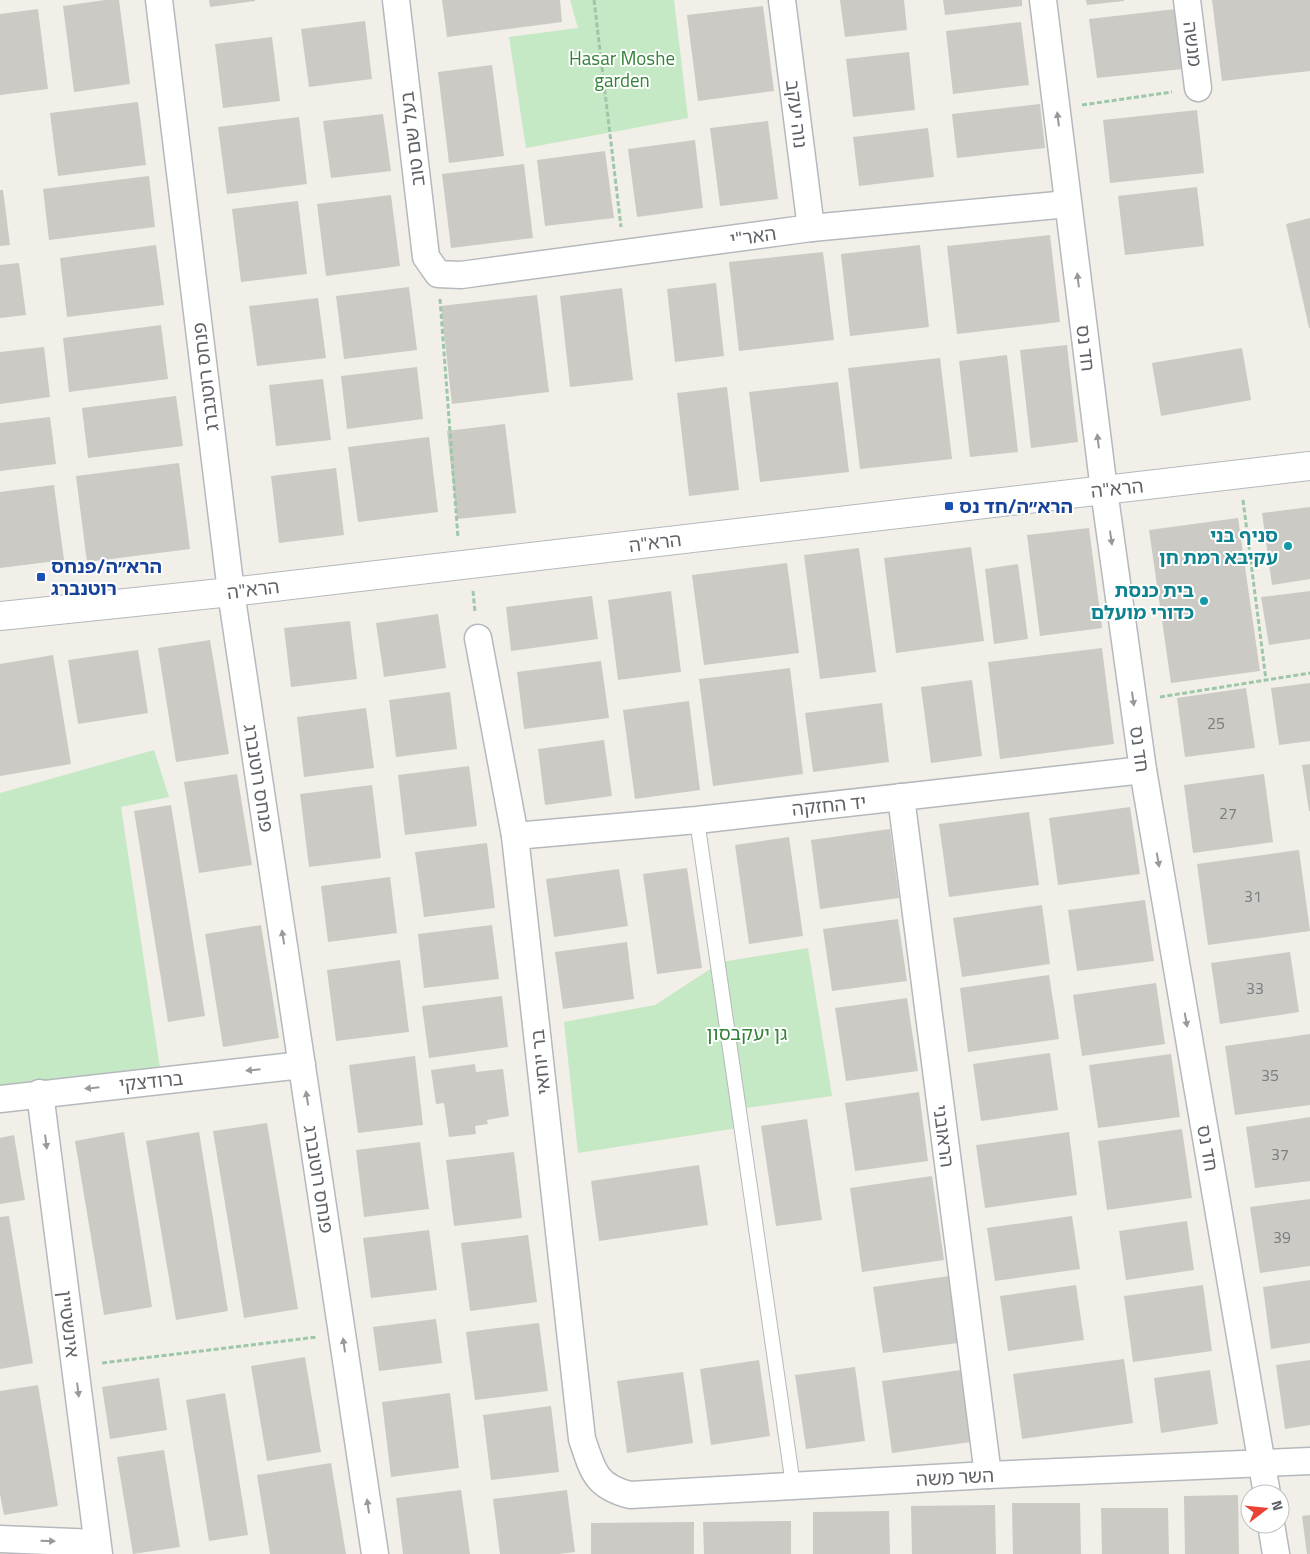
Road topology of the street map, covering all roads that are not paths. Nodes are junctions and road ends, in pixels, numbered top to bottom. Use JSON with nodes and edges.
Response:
{"nodes":[{"id":1,"x":159,"y":0,"type":"edge"},
{"id":2,"x":396,"y":0,"type":"edge"},
{"id":3,"x":782,"y":0,"type":"edge"},
{"id":4,"x":1043,"y":0,"type":"edge"},
{"id":5,"x":1187,"y":0,"type":"edge"},
{"id":6,"x":1198,"y":88,"type":"road end"},
{"id":7,"x":1068,"y":204,"type":"junction"},
{"id":8,"x":811,"y":228,"type":"junction"},
{"id":9,"x":438,"y":274,"type":"joint"},
{"id":10,"x":1310,"y":466,"type":"edge"},
{"id":11,"x":1104,"y":490,"type":"junction"},
{"id":12,"x":231,"y":592,"type":"junction"},
{"id":13,"x":0,"y":616,"type":"edge"},
{"id":14,"x":478,"y":638,"type":"road end"},
{"id":15,"x":1143,"y":770,"type":"junction"},
{"id":16,"x":901,"y":797,"type":"junction"},
{"id":17,"x":697,"y":820,"type":"junction"},
{"id":18,"x":514,"y":836,"type":"junction"},
{"id":19,"x":302,"y":1065,"type":"junction"},
{"id":20,"x":40,"y":1094,"type":"junction"},
{"id":21,"x":0,"y":1099,"type":"edge"},
{"id":22,"x":1310,"y":1461,"type":"edge"},
{"id":23,"x":1262,"y":1463,"type":"junction"},
{"id":24,"x":988,"y":1475,"type":"junction"},
{"id":25,"x":603,"y":1484,"type":"joint"},
{"id":26,"x":1265,"y":1484,"type":"edge"},
{"id":27,"x":793,"y":1485,"type":"junction"},
{"id":28,"x":1273,"y":1534,"type":"edge"},
{"id":29,"x":0,"y":1539,"type":"edge"},
{"id":30,"x":98,"y":1548,"type":"edge"},
{"id":31,"x":375,"y":1554,"type":"edge"},
{"id":32,"x":1276,"y":1554,"type":"edge"}],
"edges":[{"from":1,"to":12,"type":"street","name":"פנחס רוטנברג"},
{"from":2,"to":9,"type":"street","name":"בעל שם טוב"},
{"from":3,"to":8,"type":"street","name":"נוה יעקב"},
{"from":7,"to":4,"type":"street","name":"חד נס","one_way":true},
{"from":5,"to":6,"type":"street","name":"מנשה"},
{"from":7,"to":8,"type":"street","name":"האר\"י"},
{"from":11,"to":7,"type":"street","name":"חד נס","one_way":true},
{"from":8,"to":9,"type":"street","name":"האר\"י"},
{"from":10,"to":11,"type":"street","name":"הרא\"ה"},
{"from":11,"to":12,"type":"street","name":"הרא\"ה"},
{"from":11,"to":15,"type":"street","name":"חד נס","one_way":true},
{"from":12,"to":13,"type":"street","name":"הרא\"ה"},
{"from":19,"to":12,"type":"street","name":"פנחס רוטנברג","one_way":true},
{"from":14,"to":18,"type":"street","name":"בר יוחאי"},
{"from":15,"to":16,"type":"street","name":"יד החזקה"},
{"from":15,"to":23,"type":"street","name":"חד נס","one_way":true},
{"from":16,"to":17,"type":"street","name":"יד החזקה"},
{"from":16,"to":24,"type":"street","name":"הראובני"},
{"from":17,"to":18,"type":"street","name":"יד החזקה"},
{"from":17,"to":27,"type":"lane"},
{"from":18,"to":25,"type":"street","name":"בר יוחאי"},
{"from":19,"to":20,"type":"street","name":"ברודצקי","one_way":true},
{"from":31,"to":19,"type":"street","name":"פנחס רוטנברג","one_way":true},
{"from":20,"to":21,"type":"street","name":"ברודצקי"},
{"from":20,"to":30,"type":"street","name":"אינשטיין","one_way":true},
{"from":22,"to":23,"type":"street","name":"השר משה"},
{"from":23,"to":24,"type":"street","name":"השר משה"},
{"from":23,"to":26,"type":"street","name":"חד נס"},
{"from":24,"to":27,"type":"street","name":"השר משה"},
{"from":25,"to":27,"type":"street","name":"השר משה"},
{"from":28,"to":32,"type":"street"},
{"from":29,"to":30,"type":"street","one_way":true}]}
